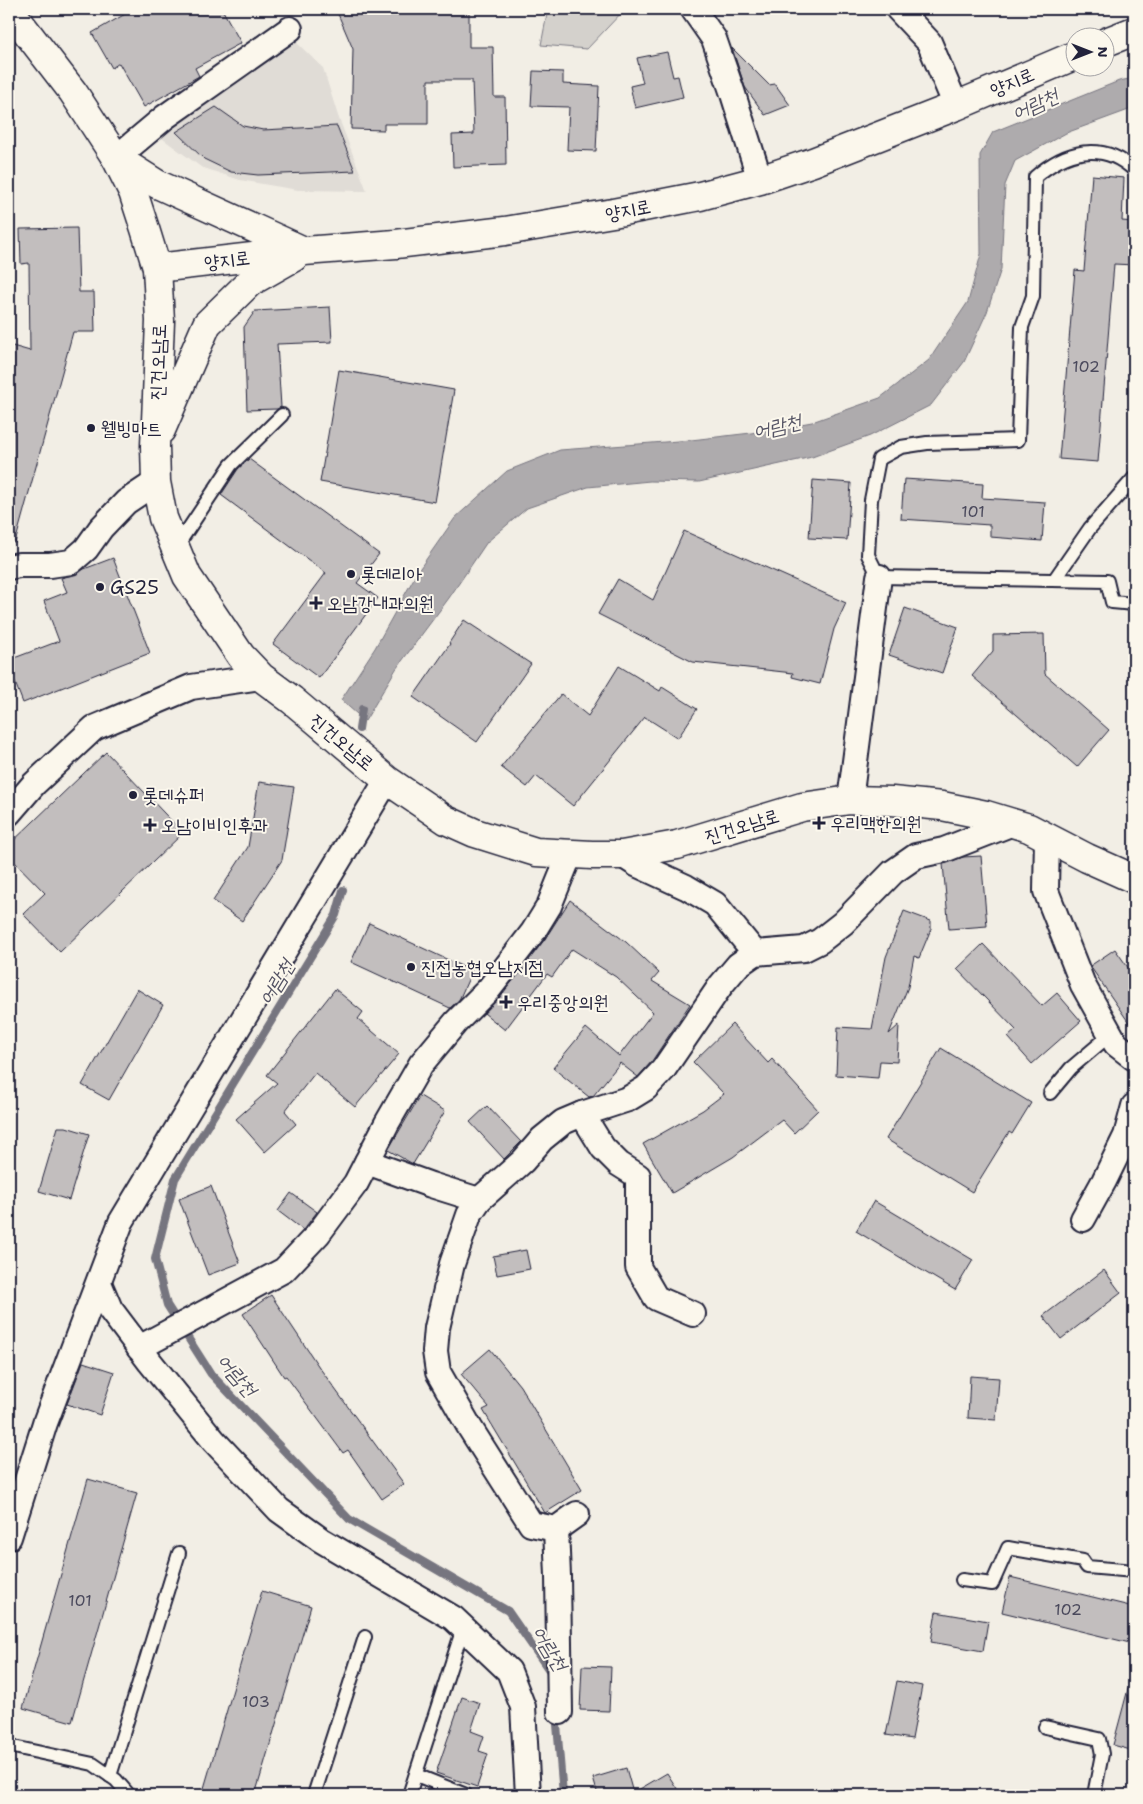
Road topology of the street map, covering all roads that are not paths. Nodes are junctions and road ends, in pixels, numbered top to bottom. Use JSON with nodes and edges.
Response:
{"nodes":[{"id":1,"x":9,"y":9,"type":"edge"},
{"id":2,"x":693,"y":9,"type":"edge"},
{"id":3,"x":898,"y":9,"type":"edge"},
{"id":4,"x":290,"y":29,"type":"dead end"},
{"id":5,"x":1134,"y":31,"type":"edge"},
{"id":6,"x":1116,"y":38,"type":"edge"},
{"id":7,"x":1066,"y":59,"type":"edge"},
{"id":8,"x":956,"y":106,"type":"junction"},
{"id":9,"x":116,"y":158,"type":"junction"},
{"id":10,"x":1134,"y":170,"type":"edge"},
{"id":11,"x":760,"y":180,"type":"junction"},
{"id":12,"x":304,"y":251,"type":"junction"},
{"id":13,"x":158,"y":268,"type":"junction"},
{"id":14,"x":282,"y":415,"type":"dead end"},
{"id":15,"x":154,"y":446,"type":"junction"},
{"id":16,"x":1134,"y":478,"type":"edge"},
{"id":17,"x":156,"y":482,"type":"junction"},
{"id":18,"x":175,"y":549,"type":"junction"},
{"id":19,"x":9,"y":567,"type":"edge"},
{"id":20,"x":879,"y":576,"type":"junction"},
{"id":21,"x":1054,"y":580,"type":"junction"},
{"id":22,"x":1134,"y":604,"type":"edge"},
{"id":23,"x":261,"y":677,"type":"junction"},
{"id":24,"x":386,"y":780,"type":"junction"},
{"id":25,"x":850,"y":800,"type":"junction"},
{"id":26,"x":9,"y":813,"type":"edge"},
{"id":27,"x":1013,"y":823,"type":"junction"},
{"id":28,"x":1047,"y":836,"type":"junction"},
{"id":29,"x":570,"y":854,"type":"junction"},
{"id":30,"x":622,"y":854,"type":"junction"},
{"id":31,"x":1134,"y":878,"type":"edge"},
{"id":32,"x":755,"y":953,"type":"junction"},
{"id":33,"x":1111,"y":1034,"type":"junction"},
{"id":34,"x":1134,"y":1058,"type":"edge"},
{"id":35,"x":1050,"y":1093,"type":"dead end"},
{"id":36,"x":1134,"y":1106,"type":"edge"},
{"id":37,"x":582,"y":1114,"type":"junction"},
{"id":38,"x":367,"y":1162,"type":"junction"},
{"id":39,"x":480,"y":1200,"type":"junction"},
{"id":40,"x":1083,"y":1219,"type":"dead end"},
{"id":41,"x":98,"y":1283,"type":"junction"},
{"id":42,"x":693,"y":1314,"type":"dead end"},
{"id":43,"x":139,"y":1348,"type":"junction"},
{"id":44,"x":14,"y":1503,"type":"edge"},
{"id":45,"x":577,"y":1514,"type":"dead end"},
{"id":46,"x":556,"y":1529,"type":"junction"},
{"id":47,"x":9,"y":1537,"type":"edge"},
{"id":48,"x":179,"y":1554,"type":"dead end"},
{"id":49,"x":1134,"y":1571,"type":"edge"},
{"id":50,"x":962,"y":1580,"type":"dead end"},
{"id":51,"x":463,"y":1628,"type":"junction"},
{"id":52,"x":365,"y":1637,"type":"dead end"},
{"id":53,"x":560,"y":1712,"type":"dead end"},
{"id":54,"x":1045,"y":1727,"type":"dead end"},
{"id":55,"x":9,"y":1746,"type":"edge"},
{"id":56,"x":416,"y":1775,"type":"junction"},
{"id":57,"x":110,"y":1776,"type":"junction"},
{"id":58,"x":129,"y":1795,"type":"edge"},
{"id":59,"x":314,"y":1795,"type":"edge"},
{"id":60,"x":409,"y":1795,"type":"edge"},
{"id":61,"x":466,"y":1795,"type":"edge"},
{"id":62,"x":528,"y":1795,"type":"edge"},
{"id":63,"x":1094,"y":1795,"type":"edge"}],
"edges":[{"from":1,"to":9,"type":"main road","name":"진건오남로"},
{"from":2,"to":11,"type":"street"},
{"from":3,"to":8,"type":"street"},
{"from":4,"to":9,"type":"street"},
{"from":5,"to":6,"type":"main road"},
{"from":7,"to":8,"type":"main road","name":"양지로"},
{"from":8,"to":11,"type":"main road","name":"양지로"},
{"from":9,"to":12,"type":"main road"},
{"from":9,"to":13,"type":"main road","name":"진건오남로"},
{"from":10,"to":20,"type":"lane"},
{"from":11,"to":12,"type":"main road","name":"양지로"},
{"from":12,"to":13,"type":"main road","name":"양지로"},
{"from":12,"to":15,"type":"main road"},
{"from":13,"to":15,"type":"main road","name":"진건오남로"},
{"from":14,"to":18,"type":"lane"},
{"from":15,"to":17,"type":"main road","name":"진건오남로"},
{"from":16,"to":21,"type":"lane"},
{"from":17,"to":18,"type":"main road","name":"진건오남로"},
{"from":17,"to":19,"type":"street"},
{"from":18,"to":23,"type":"main road","name":"진건오남로"},
{"from":20,"to":21,"type":"lane"},
{"from":20,"to":25,"type":"street"},
{"from":21,"to":22,"type":"lane"},
{"from":23,"to":24,"type":"main road","name":"진건오남로"},
{"from":23,"to":26,"type":"street"},
{"from":24,"to":29,"type":"main road","name":"진건오남로"},
{"from":24,"to":41,"type":"street"},
{"from":25,"to":27,"type":"main road","name":"진건오남로"},
{"from":25,"to":30,"type":"main road","name":"진건오남로"},
{"from":27,"to":28,"type":"main road","name":"진건오남로"},
{"from":27,"to":32,"type":"street"},
{"from":28,"to":31,"type":"main road","name":"진건오남로"},
{"from":28,"to":33,"type":"street"},
{"from":29,"to":30,"type":"main road","name":"진건오남로"},
{"from":29,"to":38,"type":"street"},
{"from":30,"to":32,"type":"street"},
{"from":32,"to":37,"type":"street"},
{"from":33,"to":34,"type":"street"},
{"from":33,"to":35,"type":"lane"},
{"from":36,"to":40,"type":"street"},
{"from":37,"to":39,"type":"street"},
{"from":37,"to":42,"type":"street"},
{"from":38,"to":39,"type":"street"},
{"from":38,"to":43,"type":"street"},
{"from":39,"to":46,"type":"street"},
{"from":41,"to":43,"type":"street"},
{"from":41,"to":44,"type":"street"},
{"from":43,"to":51,"type":"street"},
{"from":44,"to":47,"type":"street"},
{"from":45,"to":46,"type":"street"},
{"from":46,"to":53,"type":"street"},
{"from":48,"to":57,"type":"lane"},
{"from":49,"to":50,"type":"lane"},
{"from":51,"to":56,"type":"lane"},
{"from":51,"to":62,"type":"street"},
{"from":52,"to":59,"type":"lane"},
{"from":54,"to":63,"type":"lane"},
{"from":55,"to":57,"type":"lane"},
{"from":56,"to":60,"type":"lane"},
{"from":56,"to":61,"type":"lane"},
{"from":57,"to":58,"type":"lane"}]}
